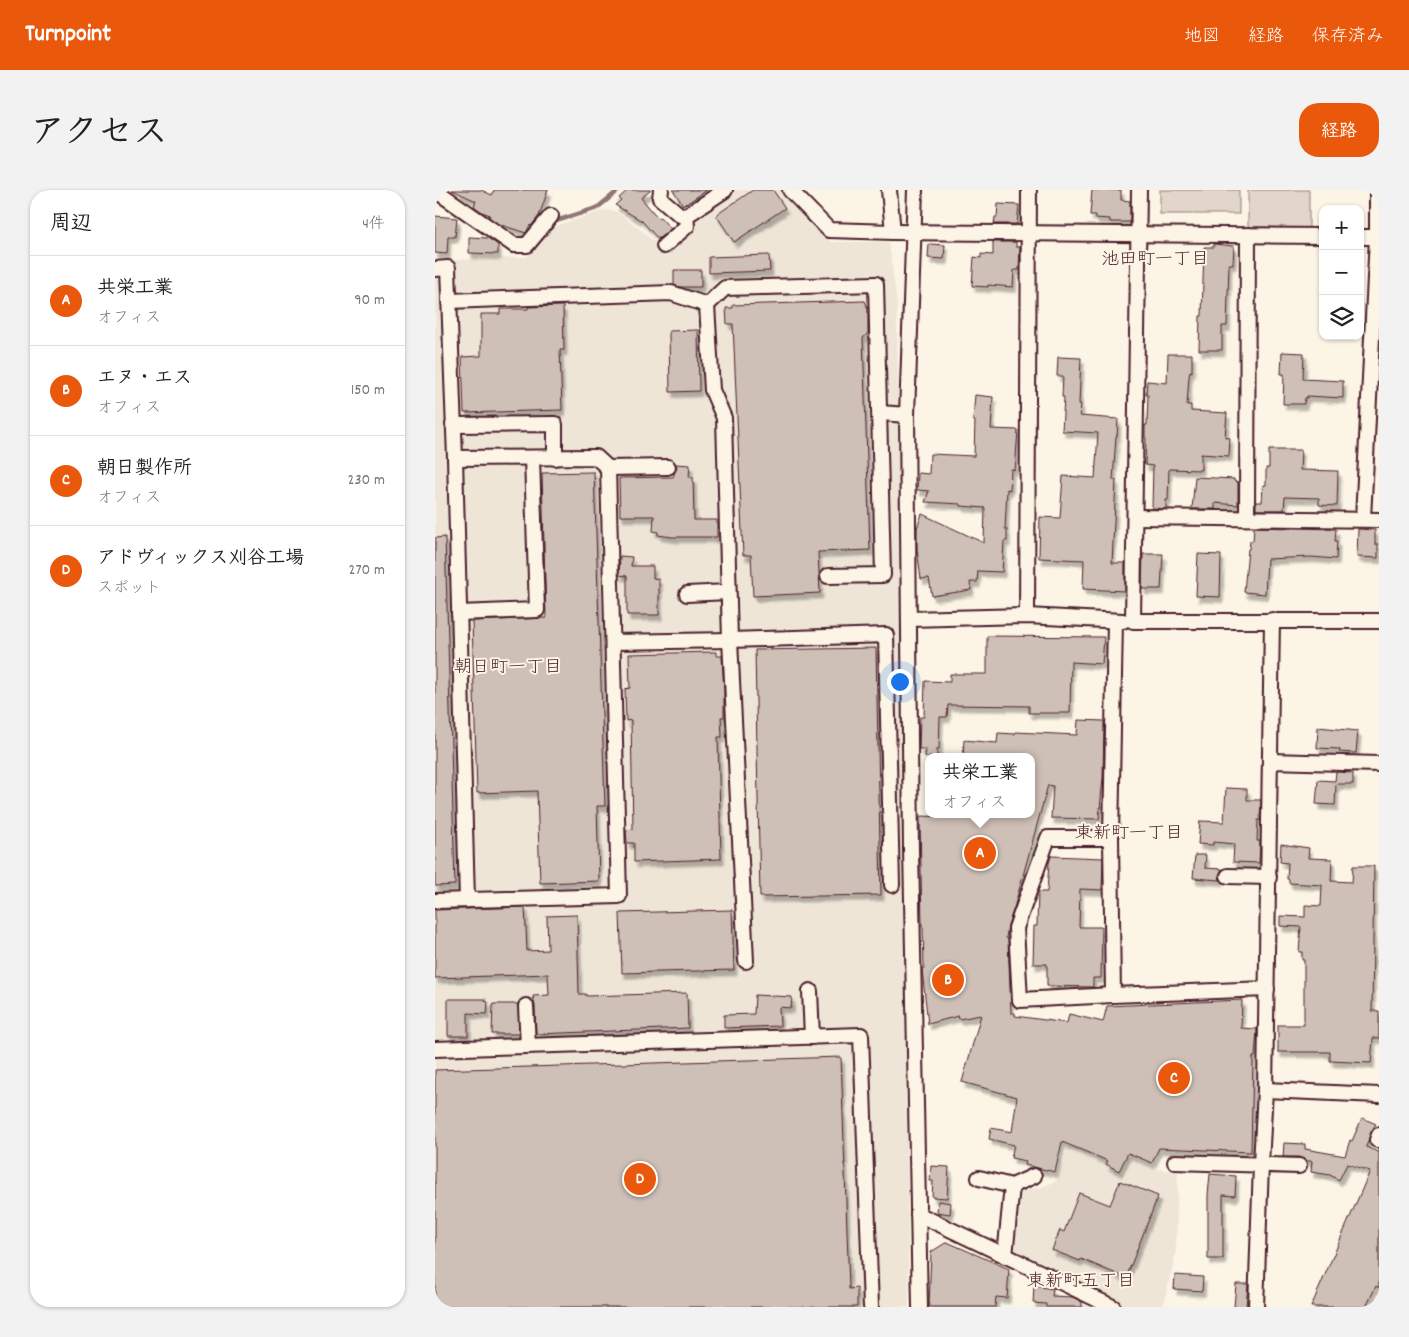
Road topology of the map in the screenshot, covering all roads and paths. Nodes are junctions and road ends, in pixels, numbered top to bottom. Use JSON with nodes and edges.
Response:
{"nodes":[{"id":1,"x":435,"y":190,"type":"edge"},
{"id":2,"x":661,"y":190,"type":"edge"},
{"id":3,"x":725,"y":190,"type":"edge"},
{"id":4,"x":790,"y":190,"type":"edge"},
{"id":5,"x":889,"y":190,"type":"edge"},
{"id":6,"x":915,"y":190,"type":"edge"},
{"id":7,"x":1029,"y":190,"type":"edge"},
{"id":8,"x":1139,"y":190,"type":"edge"},
{"id":9,"x":1377,"y":190,"type":"edge"},
{"id":10,"x":551,"y":216,"type":"dead end"},
{"id":11,"x":686,"y":216,"type":"junction"},
{"id":12,"x":913,"y":231,"type":"junction"},
{"id":13,"x":893,"y":232,"type":"junction"},
{"id":14,"x":1029,"y":232,"type":"junction"},
{"id":15,"x":1139,"y":234,"type":"junction"},
{"id":16,"x":1248,"y":235,"type":"junction"},
{"id":17,"x":1319,"y":236,"type":"edge"},
{"id":18,"x":1364,"y":236,"type":"edge"},
{"id":19,"x":1378,"y":237,"type":"edge"},
{"id":20,"x":664,"y":246,"type":"dead end"},
{"id":21,"x":435,"y":269,"type":"edge"},
{"id":22,"x":449,"y":301,"type":"junction"},
{"id":23,"x":707,"y":305,"type":"junction"},
{"id":24,"x":880,"y":413,"type":"junction"},
{"id":25,"x":907,"y":414,"type":"junction"},
{"id":26,"x":453,"y":425,"type":"junction"},
{"id":27,"x":455,"y":458,"type":"junction"},
{"id":28,"x":531,"y":458,"type":"junction"},
{"id":29,"x":555,"y":458,"type":"junction"},
{"id":30,"x":668,"y":467,"type":"dead end"},
{"id":31,"x":608,"y":468,"type":"junction"},
{"id":32,"x":1135,"y":517,"type":"junction"},
{"id":33,"x":1247,"y":518,"type":"junction"},
{"id":34,"x":1363,"y":519,"type":"junction"},
{"id":35,"x":1379,"y":520,"type":"edge"},
{"id":36,"x":828,"y":576,"type":"dead end"},
{"id":37,"x":728,"y":592,"type":"junction"},
{"id":38,"x":687,"y":594,"type":"dead end"},
{"id":39,"x":459,"y":613,"type":"junction"},
{"id":40,"x":1027,"y":616,"type":"junction"},
{"id":41,"x":909,"y":619,"type":"junction"},
{"id":42,"x":1273,"y":620,"type":"junction"},
{"id":43,"x":1115,"y":621,"type":"junction"},
{"id":44,"x":1133,"y":621,"type":"junction"},
{"id":45,"x":1379,"y":621,"type":"edge"},
{"id":46,"x":730,"y":640,"type":"junction"},
{"id":47,"x":613,"y":642,"type":"junction"},
{"id":48,"x":1271,"y":761,"type":"junction"},
{"id":49,"x":1379,"y":764,"type":"edge"},
{"id":50,"x":1111,"y":838,"type":"junction"},
{"id":51,"x":1228,"y":876,"type":"dead end"},
{"id":52,"x":1269,"y":877,"type":"junction"},
{"id":53,"x":892,"y":885,"type":"dead end"},
{"id":54,"x":467,"y":900,"type":"junction"},
{"id":55,"x":435,"y":901,"type":"edge"},
{"id":56,"x":746,"y":962,"type":"dead end"},
{"id":57,"x":1267,"y":989,"type":"junction"},
{"id":58,"x":810,"y":991,"type":"dead end"},
{"id":59,"x":1113,"y":995,"type":"junction"},
{"id":60,"x":526,"y":1006,"type":"dead end"},
{"id":61,"x":812,"y":1037,"type":"junction"},
{"id":62,"x":528,"y":1046,"type":"junction"},
{"id":63,"x":435,"y":1050,"type":"edge"},
{"id":64,"x":1265,"y":1090,"type":"junction"},
{"id":65,"x":1379,"y":1095,"type":"edge"},
{"id":66,"x":1175,"y":1162,"type":"dead end"},
{"id":67,"x":1261,"y":1164,"type":"junction"},
{"id":68,"x":1299,"y":1166,"type":"dead end"},
{"id":69,"x":1034,"y":1176,"type":"dead end"},
{"id":70,"x":979,"y":1178,"type":"dead end"},
{"id":71,"x":1012,"y":1186,"type":"junction"},
{"id":72,"x":917,"y":1214,"type":"junction"},
{"id":73,"x":1005,"y":1256,"type":"junction"},
{"id":74,"x":871,"y":1307,"type":"edge"},
{"id":75,"x":920,"y":1307,"type":"edge"},
{"id":76,"x":1113,"y":1307,"type":"edge"},
{"id":77,"x":1256,"y":1307,"type":"edge"}],
"edges":[{"from":1,"to":10,"type":"street"},
{"from":2,"to":11,"type":"street"},
{"from":3,"to":11,"type":"street"},
{"from":4,"to":13,"type":"street"},
{"from":5,"to":13,"type":"street"},
{"from":6,"to":12,"type":"street"},
{"from":7,"to":14,"type":"street"},
{"from":8,"to":15,"type":"street"},
{"from":9,"to":19,"type":"street"},
{"from":11,"to":20,"type":"street"},
{"from":12,"to":13,"type":"street"},
{"from":12,"to":14,"type":"street"},
{"from":12,"to":25,"type":"street"},
{"from":14,"to":15,"type":"street"},
{"from":14,"to":40,"type":"street"},
{"from":15,"to":16,"type":"street"},
{"from":15,"to":32,"type":"street"},
{"from":16,"to":17,"type":"street"},
{"from":16,"to":33,"type":"street"},
{"from":18,"to":19,"type":"street"},
{"from":19,"to":34,"type":"street"},
{"from":21,"to":22,"type":"street"},
{"from":22,"to":23,"type":"street"},
{"from":22,"to":26,"type":"street"},
{"from":23,"to":24,"type":"street"},
{"from":23,"to":37,"type":"street"},
{"from":24,"to":25,"type":"street"},
{"from":24,"to":36,"type":"street"},
{"from":25,"to":41,"type":"street"},
{"from":26,"to":27,"type":"street"},
{"from":26,"to":29,"type":"street"},
{"from":27,"to":28,"type":"street"},
{"from":27,"to":39,"type":"street"},
{"from":28,"to":29,"type":"street"},
{"from":28,"to":39,"type":"street"},
{"from":29,"to":31,"type":"street"},
{"from":30,"to":31,"type":"street"},
{"from":31,"to":47,"type":"street"},
{"from":32,"to":33,"type":"street"},
{"from":32,"to":44,"type":"street"},
{"from":33,"to":34,"type":"street"},
{"from":34,"to":35,"type":"street"},
{"from":37,"to":38,"type":"street"},
{"from":37,"to":46,"type":"street"},
{"from":39,"to":54,"type":"street"},
{"from":40,"to":41,"type":"street"},
{"from":40,"to":43,"type":"street"},
{"from":41,"to":72,"type":"street"},
{"from":42,"to":44,"type":"street"},
{"from":42,"to":45,"type":"street"},
{"from":42,"to":48,"type":"street"},
{"from":43,"to":44,"type":"street"},
{"from":43,"to":50,"type":"street"},
{"from":46,"to":47,"type":"street"},
{"from":46,"to":53,"type":"street"},
{"from":46,"to":56,"type":"street"},
{"from":47,"to":54,"type":"street"},
{"from":48,"to":49,"type":"street"},
{"from":48,"to":52,"type":"street"},
{"from":50,"to":59,"type":"street"},
{"from":50,"to":59,"type":"street"},
{"from":51,"to":52,"type":"street"},
{"from":52,"to":57,"type":"street"},
{"from":54,"to":55,"type":"street"},
{"from":57,"to":59,"type":"street"},
{"from":57,"to":64,"type":"street"},
{"from":58,"to":61,"type":"street"},
{"from":60,"to":62,"type":"street"},
{"from":61,"to":62,"type":"street"},
{"from":61,"to":74,"type":"street"},
{"from":62,"to":63,"type":"street"},
{"from":64,"to":65,"type":"street"},
{"from":64,"to":67,"type":"street"},
{"from":66,"to":67,"type":"street"},
{"from":67,"to":68,"type":"street"},
{"from":67,"to":77,"type":"street"},
{"from":69,"to":71,"type":"street"},
{"from":70,"to":71,"type":"street"},
{"from":71,"to":73,"type":"street"},
{"from":72,"to":73,"type":"street"},
{"from":72,"to":75,"type":"street"},
{"from":73,"to":76,"type":"street"}]}
